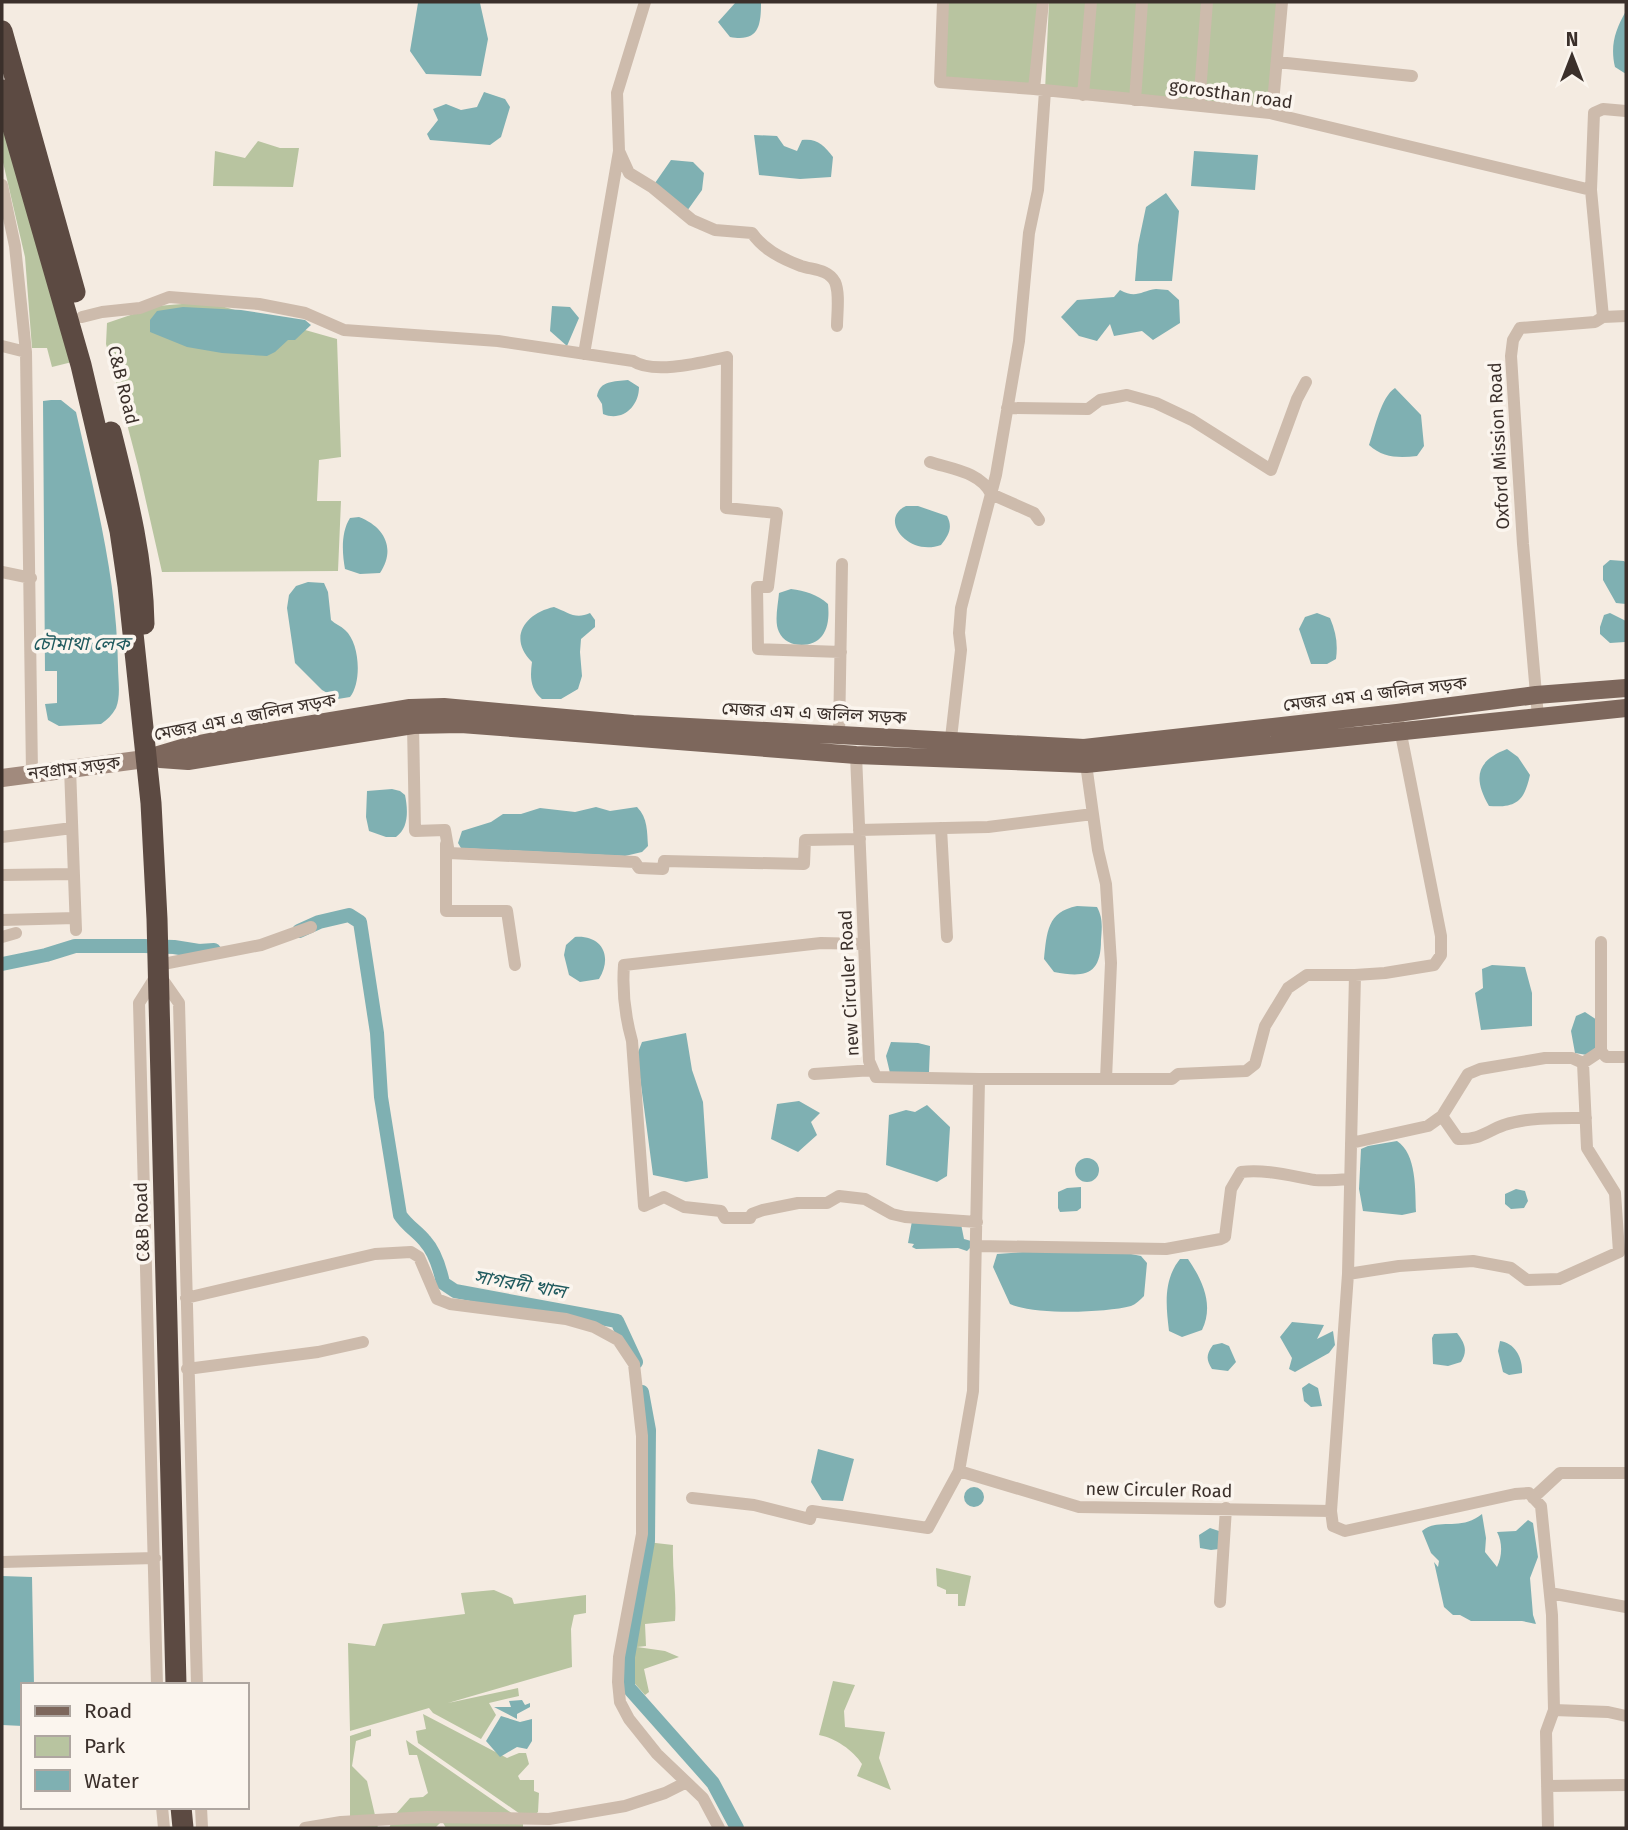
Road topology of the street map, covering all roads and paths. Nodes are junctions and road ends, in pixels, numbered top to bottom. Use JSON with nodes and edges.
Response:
{"nodes":[{"id":1,"x":645,"y":2,"type":"edge"},
{"id":2,"x":943,"y":2,"type":"edge"},
{"id":3,"x":1043,"y":2,"type":"edge"},
{"id":4,"x":1091,"y":2,"type":"edge"},
{"id":5,"x":1142,"y":2,"type":"edge"},
{"id":6,"x":1207,"y":2,"type":"edge"},
{"id":7,"x":1282,"y":2,"type":"edge"},
{"id":8,"x":2,"y":31,"type":"edge"},
{"id":9,"x":1277,"y":62,"type":"junction"},
{"id":10,"x":1412,"y":76,"type":"dead end"},
{"id":11,"x":2,"y":90,"type":"edge"},
{"id":12,"x":1040,"y":90,"type":"junction"},
{"id":13,"x":1083,"y":95,"type":"junction"},
{"id":14,"x":1135,"y":100,"type":"junction"},
{"id":15,"x":1199,"y":105,"type":"junction"},
{"id":16,"x":1626,"y":111,"type":"edge"},
{"id":17,"x":1270,"y":113,"type":"junction"},
{"id":18,"x":620,"y":151,"type":"junction"},
{"id":19,"x":2,"y":184,"type":"edge"},
{"id":20,"x":1591,"y":190,"type":"junction"},
{"id":21,"x":1626,"y":316,"type":"edge"},
{"id":22,"x":82,"y":317,"type":"junction"},
{"id":23,"x":1603,"y":317,"type":"junction"},
{"id":24,"x":837,"y":326,"type":"dead end"},
{"id":25,"x":2,"y":346,"type":"edge"},
{"id":26,"x":26,"y":352,"type":"junction"},
{"id":27,"x":584,"y":354,"type":"junction"},
{"id":28,"x":1306,"y":382,"type":"dead end"},
{"id":29,"x":1007,"y":408,"type":"junction"},
{"id":30,"x":930,"y":462,"type":"dead end"},
{"id":31,"x":991,"y":494,"type":"junction"},
{"id":32,"x":1039,"y":520,"type":"dead end"},
{"id":33,"x":842,"y":564,"type":"dead end"},
{"id":34,"x":2,"y":572,"type":"edge"},
{"id":35,"x":31,"y":578,"type":"junction"},
{"id":36,"x":841,"y":652,"type":"junction"},
{"id":37,"x":1626,"y":688,"type":"edge"},
{"id":38,"x":1536,"y":695,"type":"junction"},
{"id":39,"x":1626,"y":708,"type":"edge"},
{"id":40,"x":1397,"y":713,"type":"junction"},
{"id":41,"x":1538,"y":717,"type":"junction"},
{"id":42,"x":413,"y":724,"type":"junction"},
{"id":43,"x":1401,"y":733,"type":"junction"},
{"id":44,"x":839,"y":735,"type":"junction"},
{"id":45,"x":950,"y":750,"type":"junction"},
{"id":46,"x":856,"y":755,"type":"junction"},
{"id":47,"x":145,"y":759,"type":"junction"},
{"id":48,"x":1086,"y":764,"type":"junction"},
{"id":49,"x":70,"y":768,"type":"junction"},
{"id":50,"x":32,"y":773,"type":"junction"},
{"id":51,"x":2,"y":778,"type":"edge"},
{"id":52,"x":1093,"y":814,"type":"junction"},
{"id":53,"x":72,"y":828,"type":"junction"},
{"id":54,"x":941,"y":828,"type":"junction"},
{"id":55,"x":445,"y":830,"type":"junction"},
{"id":56,"x":859,"y":835,"type":"junction"},
{"id":57,"x":2,"y":837,"type":"edge"},
{"id":58,"x":74,"y":874,"type":"junction"},
{"id":59,"x":2,"y":875,"type":"edge"},
{"id":60,"x":2,"y":920,"type":"edge"},
{"id":61,"x":311,"y":927,"type":"dead end"},
{"id":62,"x":16,"y":933,"type":"dead end"},
{"id":63,"x":2,"y":937,"type":"edge"},
{"id":64,"x":947,"y":937,"type":"dead end"},
{"id":65,"x":1601,"y":942,"type":"dead end"},
{"id":66,"x":864,"y":944,"type":"junction"},
{"id":67,"x":158,"y":964,"type":"junction"},
{"id":68,"x":515,"y":965,"type":"dead end"},
{"id":69,"x":1355,"y":975,"type":"junction"},
{"id":70,"x":1601,"y":1051,"type":"junction"},
{"id":71,"x":1626,"y":1057,"type":"edge"},
{"id":72,"x":1583,"y":1063,"type":"junction"},
{"id":73,"x":873,"y":1070,"type":"junction"},
{"id":74,"x":814,"y":1074,"type":"dead end"},
{"id":75,"x":979,"y":1079,"type":"junction"},
{"id":76,"x":1106,"y":1079,"type":"junction"},
{"id":77,"x":1442,"y":1116,"type":"junction"},
{"id":78,"x":1586,"y":1118,"type":"junction"},
{"id":79,"x":1350,"y":1143,"type":"junction"},
{"id":80,"x":1350,"y":1179,"type":"junction"},
{"id":81,"x":977,"y":1222,"type":"junction"},
{"id":82,"x":977,"y":1246,"type":"junction"},
{"id":83,"x":1348,"y":1274,"type":"junction"},
{"id":84,"x":186,"y":1298,"type":"junction"},
{"id":85,"x":363,"y":1342,"type":"dead end"},
{"id":86,"x":187,"y":1369,"type":"junction"},
{"id":87,"x":959,"y":1471,"type":"junction"},
{"id":88,"x":1626,"y":1473,"type":"edge"},
{"id":89,"x":692,"y":1498,"type":"dead end"},
{"id":90,"x":1533,"y":1498,"type":"junction"},
{"id":91,"x":1226,"y":1508,"type":"junction"},
{"id":92,"x":1331,"y":1511,"type":"junction"},
{"id":93,"x":155,"y":1558,"type":"junction"},
{"id":94,"x":2,"y":1562,"type":"edge"},
{"id":95,"x":1550,"y":1593,"type":"junction"},
{"id":96,"x":1220,"y":1602,"type":"dead end"},
{"id":97,"x":1626,"y":1607,"type":"edge"},
{"id":98,"x":157,"y":1683,"type":"edge"},
{"id":99,"x":176,"y":1683,"type":"edge"},
{"id":100,"x":197,"y":1683,"type":"edge"},
{"id":101,"x":1554,"y":1710,"type":"junction"},
{"id":102,"x":1626,"y":1716,"type":"edge"},
{"id":103,"x":685,"y":1783,"type":"junction"},
{"id":104,"x":1626,"y":1785,"type":"edge"},
{"id":105,"x":1547,"y":1786,"type":"junction"},
{"id":106,"x":162,"y":1809,"type":"edge"},
{"id":107,"x":181,"y":1809,"type":"edge"},
{"id":108,"x":201,"y":1809,"type":"edge"},
{"id":109,"x":164,"y":1828,"type":"edge"},
{"id":110,"x":183,"y":1828,"type":"edge"},
{"id":111,"x":202,"y":1828,"type":"edge"},
{"id":112,"x":305,"y":1828,"type":"edge"},
{"id":113,"x":719,"y":1828,"type":"edge"},
{"id":114,"x":1548,"y":1828,"type":"edge"}],
"edges":[{"from":1,"to":18,"type":"street"},
{"from":2,"to":12,"type":"street","name":"gorosthan road"},
{"from":3,"to":12,"type":"street"},
{"from":4,"to":13,"type":"street"},
{"from":5,"to":14,"type":"street"},
{"from":6,"to":15,"type":"street"},
{"from":7,"to":9,"type":"street"},
{"from":8,"to":22,"type":"highway","name":"C&B Road"},
{"from":9,"to":10,"type":"street"},
{"from":9,"to":17,"type":"street"},
{"from":11,"to":47,"type":"highway","name":"C&B Road"},
{"from":12,"to":13,"type":"street","name":"gorosthan road"},
{"from":12,"to":29,"type":"street"},
{"from":13,"to":14,"type":"street","name":"gorosthan road"},
{"from":14,"to":15,"type":"street","name":"gorosthan road"},
{"from":15,"to":17,"type":"street","name":"gorosthan road"},
{"from":16,"to":20,"type":"street"},
{"from":17,"to":20,"type":"street","name":"gorosthan road"},
{"from":18,"to":24,"type":"street"},
{"from":18,"to":27,"type":"street"},
{"from":19,"to":26,"type":"street"},
{"from":20,"to":23,"type":"street"},
{"from":21,"to":23,"type":"street"},
{"from":22,"to":27,"type":"street"},
{"from":22,"to":47,"type":"highway","name":"C&B Road"},
{"from":23,"to":38,"type":"street","name":"Oxford Mission Road"},
{"from":25,"to":26,"type":"street"},
{"from":26,"to":35,"type":"street"},
{"from":27,"to":36,"type":"street"},
{"from":28,"to":29,"type":"street"},
{"from":29,"to":31,"type":"street"},
{"from":30,"to":31,"type":"street"},
{"from":31,"to":32,"type":"street"},
{"from":31,"to":45,"type":"street"},
{"from":33,"to":36,"type":"street"},
{"from":34,"to":35,"type":"street"},
{"from":35,"to":50,"type":"street"},
{"from":36,"to":44,"type":"street"},
{"from":37,"to":38,"type":"main road","name":"মেজর এম এ জলিল সড়ক"},
{"from":38,"to":40,"type":"main road","name":"মেজর এম এ জলিল সড়ক"},
{"from":38,"to":41,"type":"street","name":"Oxford Mission Road"},
{"from":39,"to":41,"type":"main road","name":"মেজর এম এ জলিল সড়ক"},
{"from":40,"to":43,"type":"street"},
{"from":40,"to":45,"type":"main road","name":"মেজর এম এ জলিল সড়ক"},
{"from":41,"to":43,"type":"main road","name":"মেজর এম এ জলিল সড়ক"},
{"from":42,"to":46,"type":"main road","name":"মেজর এম এ জলিল সড়ক"},
{"from":42,"to":47,"type":"main road","name":"মেজর এম এ জলিল সড়ক"},
{"from":42,"to":55,"type":"street"},
{"from":43,"to":48,"type":"main road","name":"মেজর এম এ জলিল সড়ক"},
{"from":43,"to":69,"type":"street"},
{"from":44,"to":45,"type":"main road","name":"মেজর এম এ জলিল সড়ক"},
{"from":44,"to":47,"type":"main road","name":"মেজর এম এ জলিল সড়ক"},
{"from":45,"to":46,"type":"main road","name":"মেজর এম এ জলিল সড়ক"},
{"from":45,"to":48,"type":"main road","name":"মেজর এম এ জলিল সড়ক"},
{"from":46,"to":56,"type":"street","name":"new Circuler Road"},
{"from":47,"to":49,"type":"main road","name":"নবগ্রাম সড়ক"},
{"from":47,"to":67,"type":"highway","name":"C&B Road"},
{"from":48,"to":52,"type":"street"},
{"from":49,"to":50,"type":"main road","name":"নবগ্রাম সড়ক"},
{"from":49,"to":53,"type":"street"},
{"from":50,"to":51,"type":"main road","name":"নবগ্রাম সড়ক"},
{"from":52,"to":54,"type":"street"},
{"from":52,"to":76,"type":"street"},
{"from":53,"to":57,"type":"street"},
{"from":53,"to":58,"type":"street"},
{"from":54,"to":56,"type":"street"},
{"from":54,"to":64,"type":"street"},
{"from":55,"to":56,"type":"street"},
{"from":55,"to":68,"type":"street"},
{"from":56,"to":66,"type":"street","name":"new Circuler Road"},
{"from":58,"to":59,"type":"street"},
{"from":58,"to":60,"type":"street"},
{"from":61,"to":67,"type":"street"},
{"from":62,"to":63,"type":"street"},
{"from":65,"to":70,"type":"street"},
{"from":66,"to":73,"type":"street","name":"new Circuler Road"},
{"from":66,"to":81,"type":"street"},
{"from":67,"to":84,"type":"street"},
{"from":67,"to":93,"type":"street"},
{"from":67,"to":99,"type":"highway","name":"C&B Road"},
{"from":69,"to":76,"type":"street"},
{"from":69,"to":79,"type":"street"},
{"from":70,"to":71,"type":"street"},
{"from":70,"to":72,"type":"street"},
{"from":72,"to":77,"type":"street"},
{"from":72,"to":78,"type":"street"},
{"from":73,"to":74,"type":"street"},
{"from":73,"to":75,"type":"street","name":"new Circuler Road"},
{"from":75,"to":76,"type":"street"},
{"from":75,"to":81,"type":"street"},
{"from":77,"to":78,"type":"street"},
{"from":77,"to":79,"type":"street"},
{"from":78,"to":83,"type":"street"},
{"from":79,"to":80,"type":"street"},
{"from":80,"to":82,"type":"street"},
{"from":80,"to":83,"type":"street"},
{"from":81,"to":82,"type":"street"},
{"from":82,"to":87,"type":"street"},
{"from":83,"to":92,"type":"street"},
{"from":84,"to":86,"type":"street"},
{"from":84,"to":103,"type":"street"},
{"from":85,"to":86,"type":"street"},
{"from":86,"to":100,"type":"street"},
{"from":87,"to":89,"type":"street"},
{"from":87,"to":91,"type":"street","name":"new Circuler Road"},
{"from":88,"to":90,"type":"street"},
{"from":90,"to":92,"type":"street"},
{"from":90,"to":95,"type":"street"},
{"from":91,"to":92,"type":"street","name":"new Circuler Road"},
{"from":91,"to":96,"type":"street"},
{"from":93,"to":94,"type":"street"},
{"from":93,"to":98,"type":"street"},
{"from":95,"to":97,"type":"street"},
{"from":95,"to":101,"type":"street"},
{"from":101,"to":102,"type":"street"},
{"from":101,"to":105,"type":"street"},
{"from":103,"to":112,"type":"street"},
{"from":103,"to":113,"type":"street"},
{"from":104,"to":105,"type":"street"},
{"from":105,"to":114,"type":"street"},
{"from":106,"to":109,"type":"street"},
{"from":107,"to":110,"type":"highway"},
{"from":108,"to":111,"type":"street"}]}
